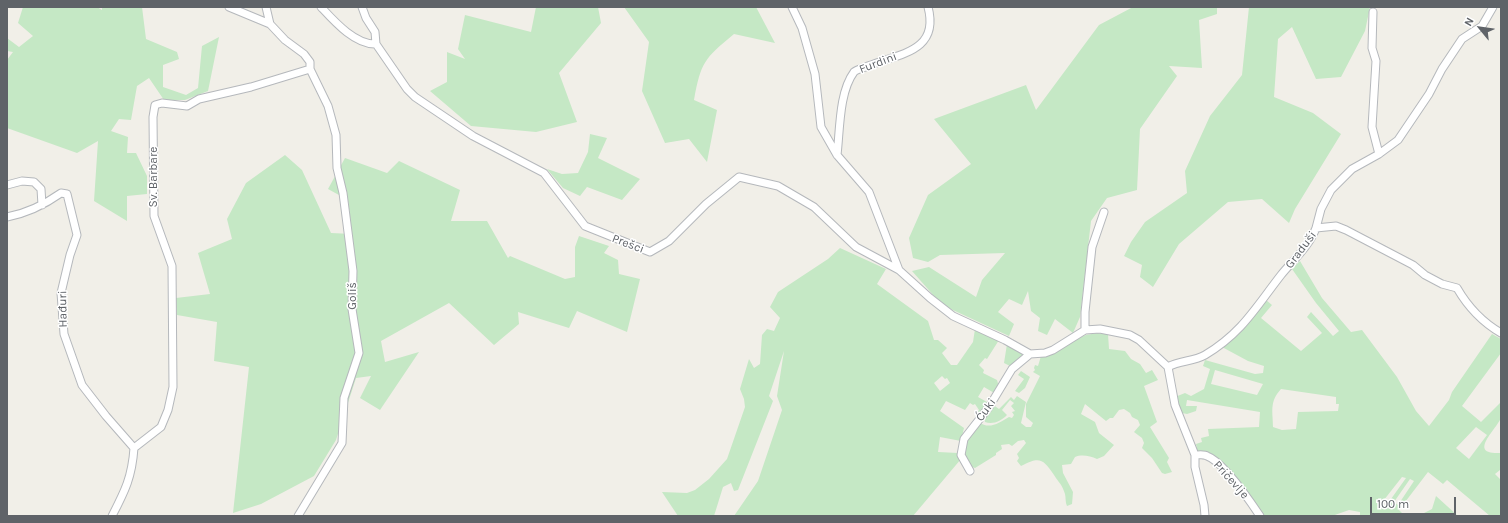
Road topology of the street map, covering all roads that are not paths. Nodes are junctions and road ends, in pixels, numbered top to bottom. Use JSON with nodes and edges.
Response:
{"nodes":[{"id":1,"x":228,"y":7,"type":"edge"},
{"id":2,"x":266,"y":7,"type":"edge"},
{"id":3,"x":321,"y":7,"type":"edge"},
{"id":4,"x":362,"y":7,"type":"edge"},
{"id":5,"x":792,"y":7,"type":"edge"},
{"id":6,"x":928,"y":7,"type":"edge"},
{"id":7,"x":1493,"y":7,"type":"edge"},
{"id":8,"x":1373,"y":12,"type":"dead end"},
{"id":9,"x":270,"y":24,"type":"junction"},
{"id":10,"x":376,"y":44,"type":"junction"},
{"id":11,"x":310,"y":69,"type":"junction"},
{"id":12,"x":1379,"y":154,"type":"junction"},
{"id":13,"x":837,"y":155,"type":"junction"},
{"id":14,"x":7,"y":184,"type":"edge"},
{"id":15,"x":42,"y":205,"type":"junction"},
{"id":16,"x":1104,"y":212,"type":"dead end"},
{"id":17,"x":7,"y":217,"type":"edge"},
{"id":18,"x":1316,"y":228,"type":"junction"},
{"id":19,"x":899,"y":270,"type":"junction"},
{"id":20,"x":1085,"y":330,"type":"junction"},
{"id":21,"x":1501,"y":333,"type":"edge"},
{"id":22,"x":1030,"y":354,"type":"junction"},
{"id":23,"x":1168,"y":368,"type":"junction"},
{"id":24,"x":134,"y":448,"type":"junction"},
{"id":25,"x":1195,"y":455,"type":"junction"},
{"id":26,"x":970,"y":471,"type":"dead end"},
{"id":27,"x":112,"y":516,"type":"edge"},
{"id":28,"x":298,"y":516,"type":"edge"},
{"id":29,"x":1205,"y":516,"type":"edge"},
{"id":30,"x":1260,"y":516,"type":"edge"}],
"edges":[{"from":1,"to":9,"type":"street"},
{"from":2,"to":9,"type":"street"},
{"from":3,"to":10,"type":"street"},
{"from":4,"to":10,"type":"street","name":"Prešci"},
{"from":5,"to":13,"type":"street"},
{"from":6,"to":13,"type":"street","name":"Furdini"},
{"from":7,"to":12,"type":"street"},
{"from":8,"to":12,"type":"street"},
{"from":9,"to":11,"type":"street"},
{"from":10,"to":19,"type":"street","name":"Prešci"},
{"from":11,"to":24,"type":"street","name":"Sv. Barbare"},
{"from":11,"to":28,"type":"street","name":"Goliš"},
{"from":12,"to":18,"type":"street"},
{"from":13,"to":19,"type":"street"},
{"from":14,"to":15,"type":"street"},
{"from":15,"to":17,"type":"street","name":"Hađuri"},
{"from":15,"to":24,"type":"street","name":"Hađuri"},
{"from":16,"to":20,"type":"street"},
{"from":18,"to":21,"type":"street","name":"Graduši"},
{"from":18,"to":23,"type":"street","name":"Graduši"},
{"from":19,"to":22,"type":"street"},
{"from":20,"to":22,"type":"street"},
{"from":20,"to":23,"type":"street"},
{"from":22,"to":26,"type":"street","name":"Ćuki"},
{"from":23,"to":25,"type":"street"},
{"from":24,"to":27,"type":"street"},
{"from":25,"to":29,"type":"street"},
{"from":25,"to":30,"type":"street","name":"Pričevlje"}]}
